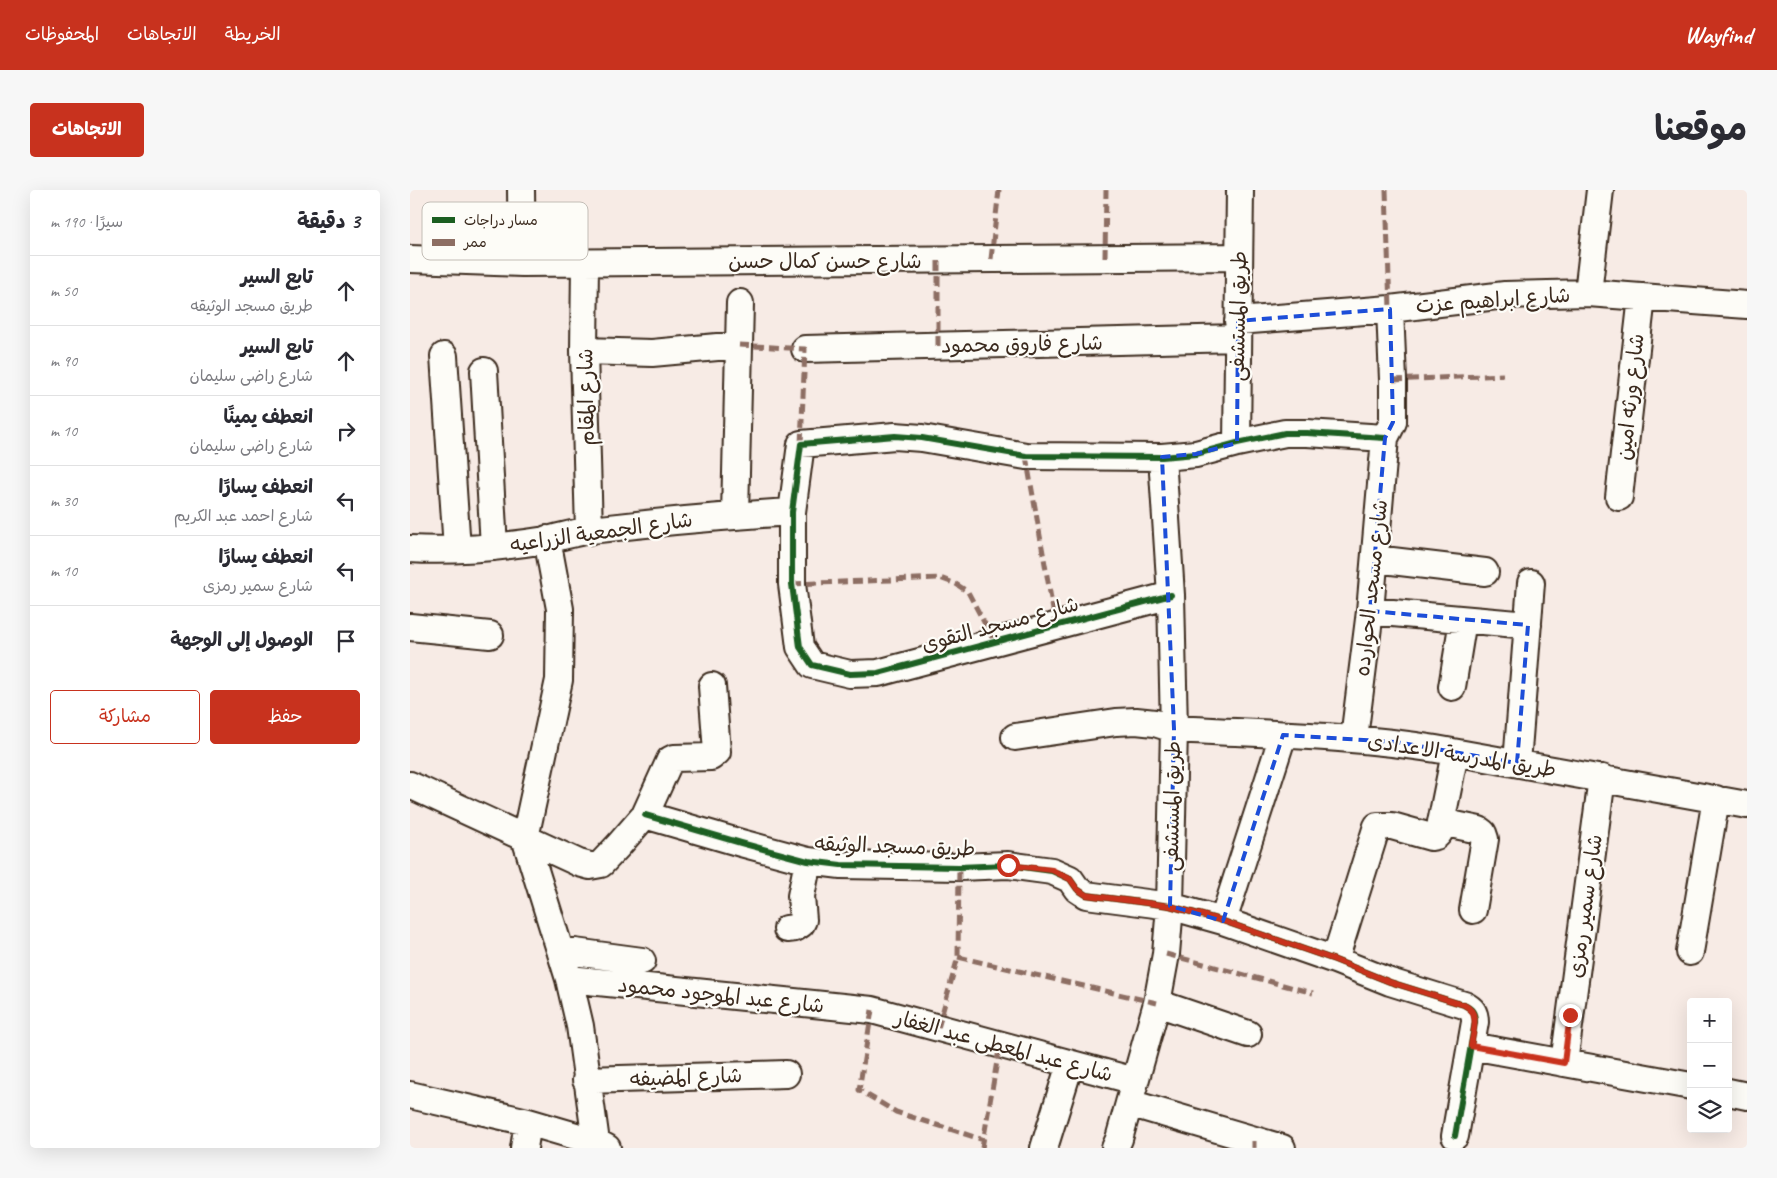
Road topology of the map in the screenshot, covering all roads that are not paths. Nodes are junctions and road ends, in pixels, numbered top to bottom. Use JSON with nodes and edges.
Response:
{"nodes":[{"id":1,"x":1240,"y":190,"type":"edge"},
{"id":2,"x":1600,"y":190,"type":"edge"},
{"id":3,"x":1239,"y":257,"type":"junction"},
{"id":4,"x":438,"y":260,"type":"edge"},
{"id":5,"x":522,"y":260,"type":"edge"},
{"id":6,"x":585,"y":262,"type":"junction"},
{"id":7,"x":522,"y":263,"type":"junction"},
{"id":8,"x":1588,"y":293,"type":"junction"},
{"id":9,"x":1642,"y":297,"type":"junction"},
{"id":10,"x":740,"y":303,"type":"dead end"},
{"id":11,"x":1747,"y":305,"type":"edge"},
{"id":12,"x":1390,"y":309,"type":"junction"},
{"id":13,"x":1238,"y":330,"type":"junction"},
{"id":14,"x":739,"y":344,"type":"junction"},
{"id":15,"x":806,"y":349,"type":"dead end"},
{"id":16,"x":584,"y":351,"type":"junction"},
{"id":17,"x":444,"y":356,"type":"dead end"},
{"id":18,"x":484,"y":371,"type":"dead end"},
{"id":19,"x":1385,"y":438,"type":"junction"},
{"id":20,"x":1237,"y":442,"type":"junction"},
{"id":21,"x":1162,"y":457,"type":"junction"},
{"id":22,"x":1619,"y":497,"type":"dead end"},
{"id":23,"x":792,"y":512,"type":"junction"},
{"id":24,"x":735,"y":516,"type":"junction"},
{"id":25,"x":589,"y":530,"type":"junction"},
{"id":26,"x":547,"y":540,"type":"junction"},
{"id":27,"x":494,"y":547,"type":"junction"},
{"id":28,"x":410,"y":549,"type":"edge"},
{"id":29,"x":457,"y":549,"type":"junction"},
{"id":30,"x":1375,"y":559,"type":"junction"},
{"id":31,"x":1485,"y":572,"type":"dead end"},
{"id":32,"x":1532,"y":583,"type":"dead end"},
{"id":33,"x":1171,"y":595,"type":"junction"},
{"id":34,"x":1370,"y":612,"type":"junction"},
{"id":35,"x":1463,"y":620,"type":"junction"},
{"id":36,"x":1528,"y":626,"type":"junction"},
{"id":37,"x":410,"y":627,"type":"edge"},
{"id":38,"x":490,"y":635,"type":"dead end"},
{"id":39,"x":712,"y":686,"type":"dead end"},
{"id":40,"x":1452,"y":687,"type":"dead end"},
{"id":41,"x":1174,"y":729,"type":"junction"},
{"id":42,"x":1283,"y":735,"type":"junction"},
{"id":43,"x":1015,"y":737,"type":"dead end"},
{"id":44,"x":1354,"y":738,"type":"junction"},
{"id":45,"x":1455,"y":753,"type":"junction"},
{"id":46,"x":1517,"y":763,"type":"junction"},
{"id":47,"x":1602,"y":778,"type":"junction"},
{"id":48,"x":410,"y":785,"type":"edge"},
{"id":49,"x":1716,"y":799,"type":"junction"},
{"id":50,"x":1747,"y":805,"type":"edge"},
{"id":51,"x":645,"y":815,"type":"junction"},
{"id":52,"x":1442,"y":822,"type":"junction"},
{"id":53,"x":525,"y":838,"type":"junction"},
{"id":54,"x":808,"y":861,"type":"junction"},
{"id":55,"x":1170,"y":906,"type":"junction"},
{"id":56,"x":1473,"y":910,"type":"dead end"},
{"id":57,"x":1223,"y":921,"type":"junction"},
{"id":58,"x":787,"y":929,"type":"dead end"},
{"id":59,"x":560,"y":950,"type":"junction"},
{"id":60,"x":1690,"y":952,"type":"dead end"},
{"id":61,"x":1335,"y":960,"type":"junction"},
{"id":62,"x":642,"y":961,"type":"dead end"},
{"id":63,"x":569,"y":980,"type":"junction"},
{"id":64,"x":1157,"y":1003,"type":"junction"},
{"id":65,"x":872,"y":1010,"type":"joint"},
{"id":66,"x":1248,"y":1034,"type":"dead end"},
{"id":67,"x":1471,"y":1046,"type":"junction"},
{"id":68,"x":1564,"y":1063,"type":"junction"},
{"id":69,"x":1070,"y":1064,"type":"junction"},
{"id":70,"x":786,"y":1074,"type":"dead end"},
{"id":71,"x":586,"y":1080,"type":"junction"},
{"id":72,"x":1687,"y":1085,"type":"edge"},
{"id":73,"x":1132,"y":1092,"type":"junction"},
{"id":74,"x":1732,"y":1093,"type":"edge"},
{"id":75,"x":410,"y":1095,"type":"edge"},
{"id":76,"x":1747,"y":1096,"type":"edge"},
{"id":77,"x":528,"y":1122,"type":"junction"},
{"id":78,"x":1455,"y":1136,"type":"dead end"},
{"id":79,"x":602,"y":1145,"type":"edge"},
{"id":80,"x":524,"y":1148,"type":"edge"},
{"id":81,"x":1044,"y":1148,"type":"edge"},
{"id":82,"x":1115,"y":1148,"type":"edge"},
{"id":83,"x":1282,"y":1148,"type":"edge"}],
"edges":[{"from":1,"to":3,"type":"street","name":"طريق المستشفى"},
{"from":2,"to":8,"type":"street"},
{"from":3,"to":6,"type":"street","name":"شارع حسن كمال حسن"},
{"from":3,"to":13,"type":"street","name":"طريق المستشفى"},
{"from":4,"to":7,"type":"street","name":"شارع حسن كمال حسن"},
{"from":5,"to":7,"type":"street"},
{"from":6,"to":7,"type":"street","name":"شارع حسن كمال حسن"},
{"from":6,"to":16,"type":"street","name":"شارع المقام"},
{"from":8,"to":9,"type":"street","name":"شارع ابراهيم عزت"},
{"from":8,"to":12,"type":"street","name":"شارع ابراهيم عزت"},
{"from":9,"to":11,"type":"street","name":"شارع ابراهيم عزت"},
{"from":9,"to":22,"type":"street","name":"شارع ورثه امين"},
{"from":10,"to":14,"type":"street"},
{"from":12,"to":13,"type":"street","name":"شارع ابراهيم عزت"},
{"from":12,"to":19,"type":"street","name":"شارع مسجد الحوارده"},
{"from":13,"to":15,"type":"street","name":"شارع فاروق محمود"},
{"from":13,"to":20,"type":"street","name":"طريق المستشفى"},
{"from":14,"to":16,"type":"street"},
{"from":14,"to":24,"type":"street"},
{"from":16,"to":25,"type":"street","name":"شارع المقام"},
{"from":17,"to":29,"type":"street"},
{"from":18,"to":27,"type":"street"},
{"from":19,"to":20,"type":"street"},
{"from":19,"to":30,"type":"street","name":"شارع مسجد الحوارده"},
{"from":20,"to":21,"type":"street"},
{"from":21,"to":23,"type":"street","name":"شارع مسجد التقوى"},
{"from":21,"to":33,"type":"street","name":"طريق المستشفى"},
{"from":23,"to":24,"type":"street","name":"شارع الجمعية الزراعيه"},
{"from":23,"to":33,"type":"street","name":"شارع مسجد التقوى"},
{"from":24,"to":25,"type":"street","name":"شارع الجمعية الزراعيه"},
{"from":25,"to":26,"type":"street","name":"شارع الجمعية الزراعيه"},
{"from":26,"to":27,"type":"street","name":"شارع الجمعية الزراعيه"},
{"from":26,"to":53,"type":"street"},
{"from":27,"to":29,"type":"street","name":"شارع الجمعية الزراعيه"},
{"from":28,"to":29,"type":"street","name":"شارع الجمعية الزراعيه"},
{"from":30,"to":31,"type":"street"},
{"from":30,"to":34,"type":"street","name":"شارع مسجد الحوارده"},
{"from":32,"to":36,"type":"street"},
{"from":33,"to":41,"type":"street","name":"طريق المستشفى"},
{"from":34,"to":35,"type":"street"},
{"from":34,"to":44,"type":"street","name":"شارع مسجد الحوارده"},
{"from":35,"to":36,"type":"street"},
{"from":35,"to":40,"type":"street"},
{"from":36,"to":46,"type":"street"},
{"from":37,"to":38,"type":"street"},
{"from":39,"to":51,"type":"street"},
{"from":41,"to":42,"type":"street","name":"طريق المدرسة الاعدادى"},
{"from":41,"to":43,"type":"street","name":"طريق المدرسة الاعدادى"},
{"from":41,"to":55,"type":"street","name":"طريق المستشفى"},
{"from":42,"to":44,"type":"street","name":"طريق المدرسة الاعدادى"},
{"from":42,"to":57,"type":"street"},
{"from":44,"to":45,"type":"street","name":"طريق المدرسة الاعدادى"},
{"from":45,"to":46,"type":"street","name":"طريق المدرسة الاعدادى"},
{"from":45,"to":52,"type":"street"},
{"from":46,"to":47,"type":"street","name":"طريق المدرسة الاعدادى"},
{"from":47,"to":49,"type":"street","name":"طريق المدرسة الاعدادى"},
{"from":47,"to":68,"type":"street","name":"شارع سمير رمزى"},
{"from":48,"to":53,"type":"street"},
{"from":49,"to":50,"type":"street","name":"طريق المدرسة الاعدادى"},
{"from":49,"to":60,"type":"street"},
{"from":51,"to":53,"type":"street"},
{"from":51,"to":54,"type":"street","name":"طريق مسجد الوثيقه"},
{"from":52,"to":56,"type":"street"},
{"from":52,"to":61,"type":"street"},
{"from":53,"to":59,"type":"street"},
{"from":54,"to":55,"type":"street","name":"طريق مسجد الوثيقه"},
{"from":54,"to":58,"type":"street"},
{"from":55,"to":57,"type":"street","name":"طريق مسجد الوثيقه"},
{"from":55,"to":64,"type":"street","name":"طريق المستشفى"},
{"from":57,"to":61,"type":"street","name":"طريق مسجد الوثيقه"},
{"from":59,"to":62,"type":"street"},
{"from":59,"to":63,"type":"street"},
{"from":61,"to":67,"type":"street","name":"طريق مسجد الوثيقه"},
{"from":63,"to":65,"type":"street","name":"شارع عبد الموجود محمود"},
{"from":63,"to":71,"type":"street"},
{"from":64,"to":66,"type":"street"},
{"from":64,"to":73,"type":"street","name":"طريق المستشفى"},
{"from":65,"to":69,"type":"street","name":"شارع عبد المعطى عبد الغفار"},
{"from":67,"to":68,"type":"street"},
{"from":67,"to":78,"type":"street"},
{"from":68,"to":72,"type":"street"},
{"from":69,"to":73,"type":"street","name":"شارع عبد المعطى عبد الغفار"},
{"from":69,"to":81,"type":"street"},
{"from":70,"to":71,"type":"street","name":"شارع المضيفه"},
{"from":71,"to":79,"type":"street"},
{"from":73,"to":82,"type":"street","name":"طريق المستشفى"},
{"from":73,"to":83,"type":"street","name":"شارع عبد المعطى عبد الغفار"},
{"from":74,"to":76,"type":"street"},
{"from":75,"to":77,"type":"street"},
{"from":77,"to":79,"type":"street"},
{"from":77,"to":80,"type":"street"}]}
